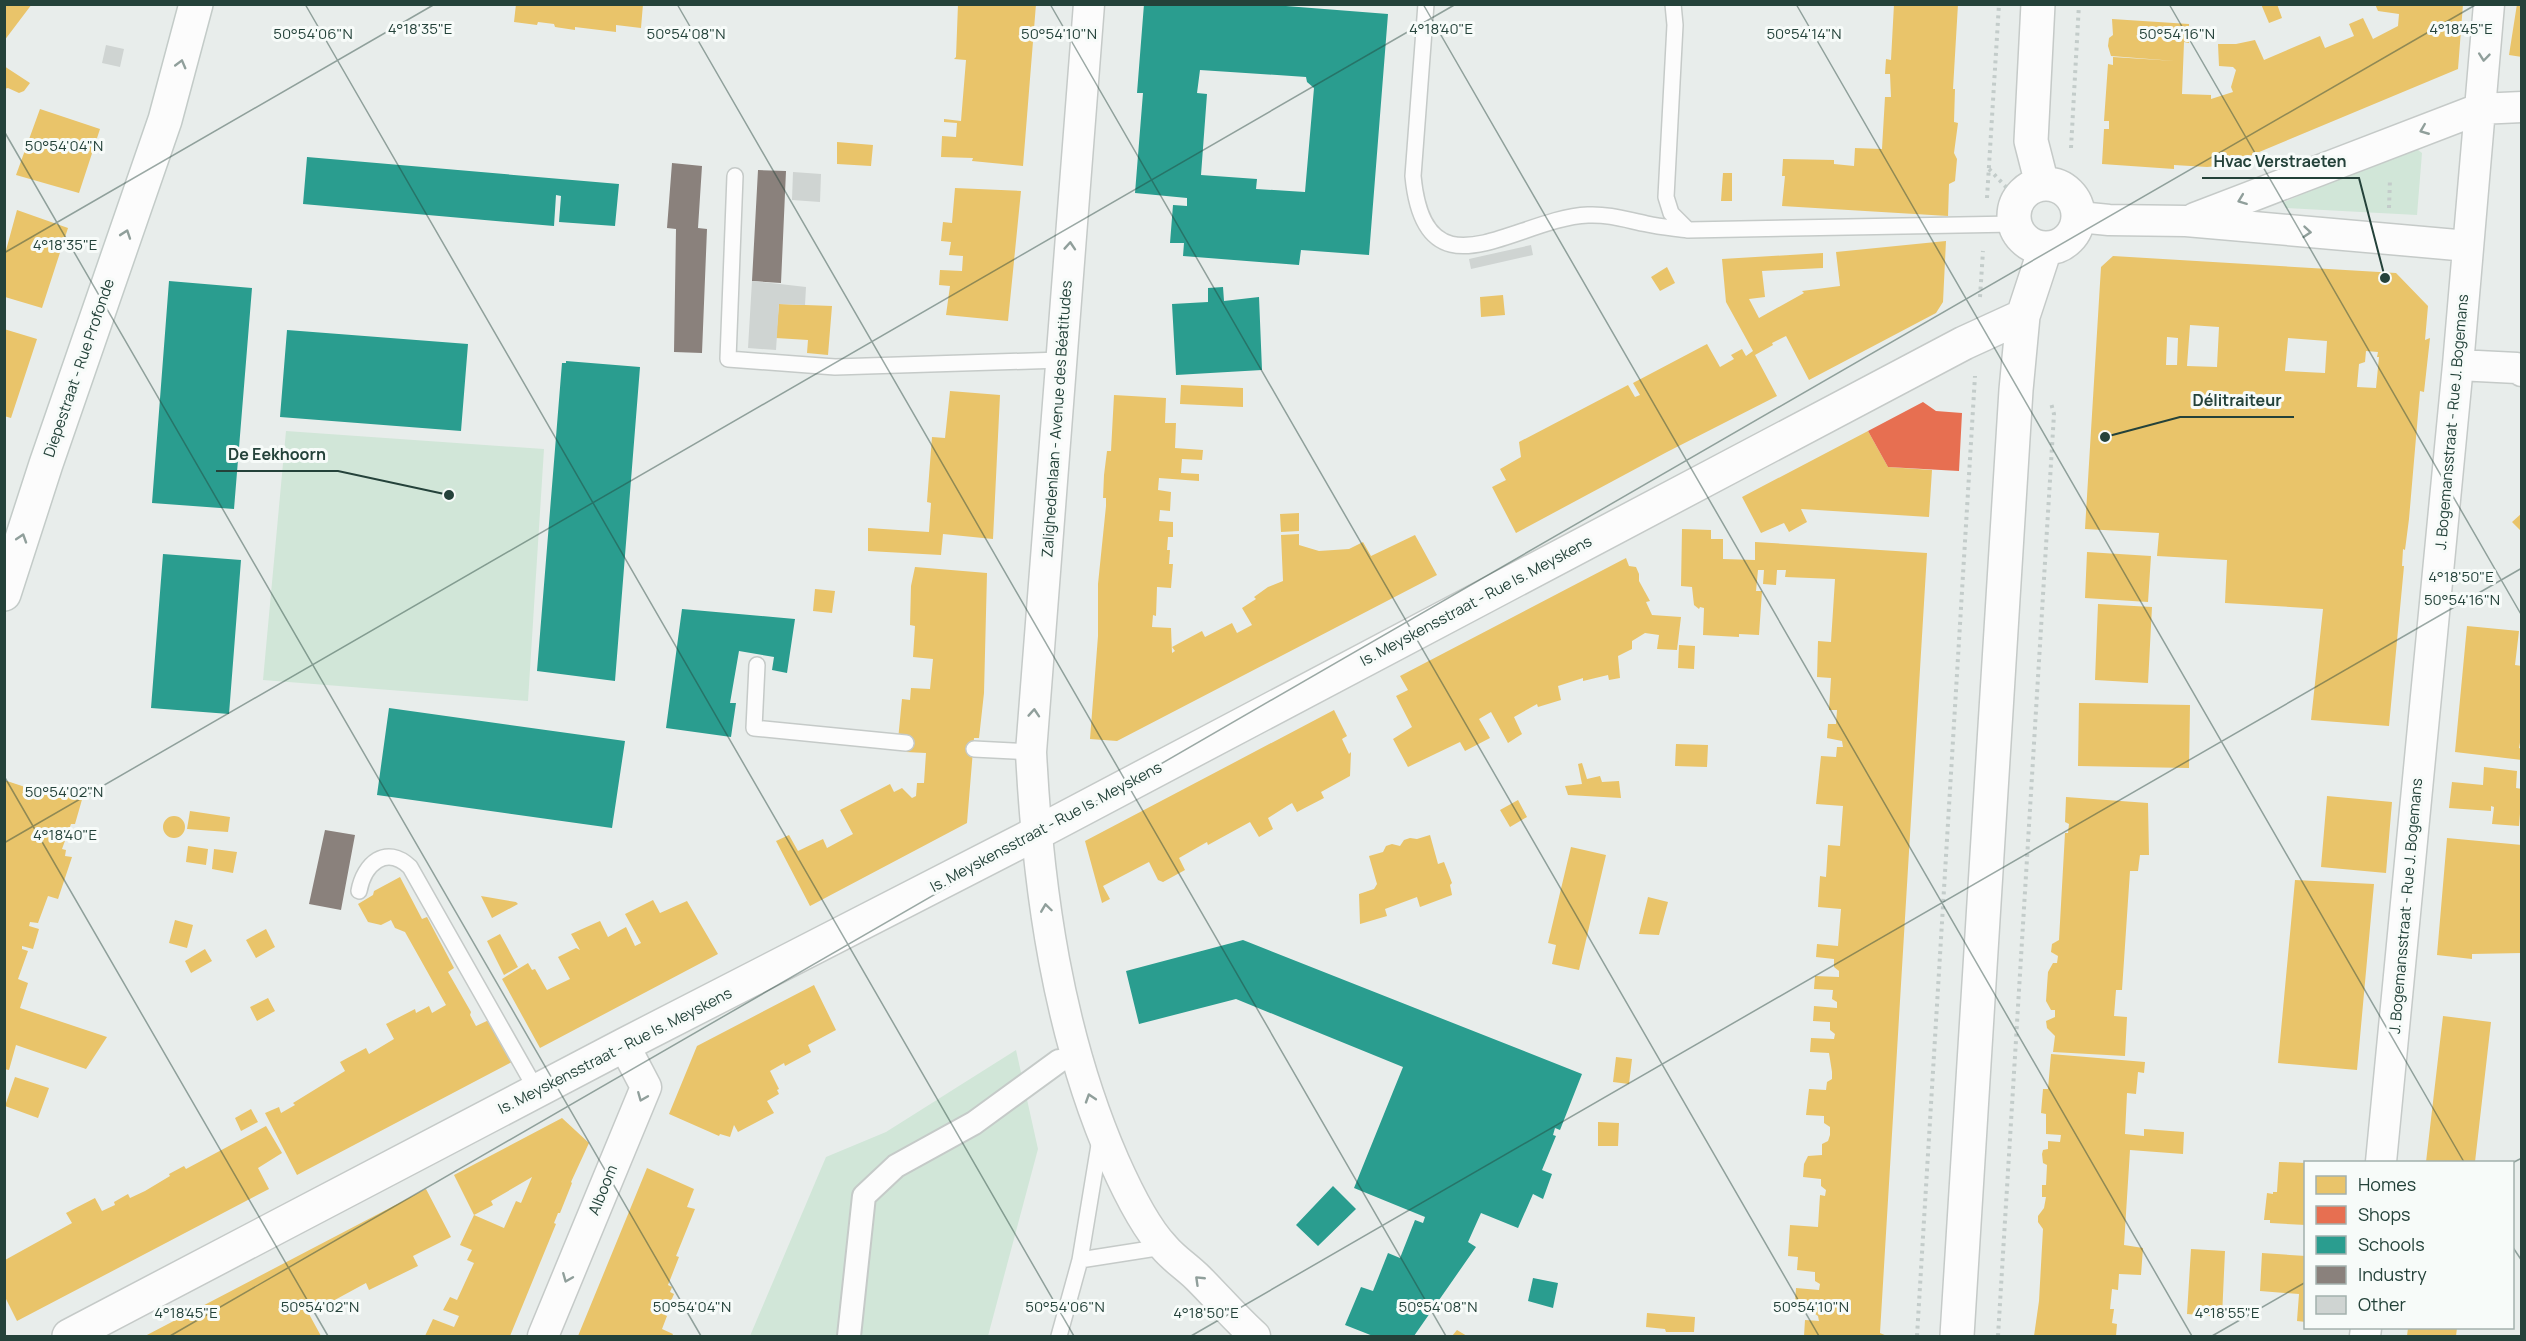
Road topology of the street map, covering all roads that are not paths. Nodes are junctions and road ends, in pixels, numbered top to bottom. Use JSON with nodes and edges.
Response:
{"nodes":[{"id":1,"x":196,"y":4,"type":"edge"},
{"id":2,"x":1089,"y":4,"type":"edge"},
{"id":3,"x":1426,"y":4,"type":"edge"},
{"id":4,"x":1672,"y":4,"type":"edge"},
{"id":5,"x":2038,"y":4,"type":"edge"},
{"id":6,"x":2489,"y":4,"type":"edge"},
{"id":7,"x":2522,"y":107,"type":"edge"},
{"id":8,"x":2479,"y":109,"type":"junction"},
{"id":9,"x":735,"y":176,"type":"dead end"},
{"id":10,"x":2042,"y":184,"type":"junction"},
{"id":11,"x":2079,"y":217,"type":"junction"},
{"id":12,"x":2186,"y":221,"type":"junction"},
{"id":13,"x":2000,"y":225,"type":"junction"},
{"id":14,"x":1688,"y":230,"type":"junction"},
{"id":15,"x":2468,"y":246,"type":"junction"},
{"id":16,"x":2045,"y":249,"type":"junction"},
{"id":17,"x":2023,"y":316,"type":"junction"},
{"id":18,"x":1061,"y":360,"type":"junction"},
{"id":19,"x":2458,"y":365,"type":"junction"},
{"id":20,"x":2522,"y":370,"type":"edge"},
{"id":21,"x":4,"y":594,"type":"edge"},
{"id":22,"x":758,"y":665,"type":"dead end"},
{"id":23,"x":906,"y":743,"type":"dead end"},
{"id":24,"x":974,"y":749,"type":"dead end"},
{"id":25,"x":1031,"y":752,"type":"junction"},
{"id":26,"x":1035,"y":834,"type":"junction"},
{"id":27,"x":359,"y":891,"type":"dead end"},
{"id":28,"x":624,"y":1045,"type":"junction"},
{"id":29,"x":1059,"y":1061,"type":"dead end"},
{"id":30,"x":537,"y":1091,"type":"junction"},
{"id":31,"x":1101,"y":1132,"type":"junction"},
{"id":32,"x":2381,"y":1161,"type":"edge"},
{"id":33,"x":1163,"y":1247,"type":"junction"},
{"id":34,"x":1080,"y":1260,"type":"junction"},
{"id":35,"x":69,"y":1336,"type":"edge"},
{"id":36,"x":543,"y":1336,"type":"edge"},
{"id":37,"x":849,"y":1336,"type":"edge"},
{"id":38,"x":1059,"y":1336,"type":"edge"},
{"id":39,"x":1255,"y":1336,"type":"edge"},
{"id":40,"x":1957,"y":1336,"type":"edge"}],
"edges":[{"from":21,"to":1,"type":"street","name":"Diepestraat - Rue Profonde","one_way":true},
{"from":18,"to":2,"type":"street","name":"Zalighedenlaan - Avenue des Béatitudes","one_way":true},
{"from":3,"to":14,"type":"lane"},
{"from":4,"to":14,"type":"lane"},
{"from":5,"to":10,"type":"street"},
{"from":6,"to":8,"type":"street","name":"J. Bogemansstraat - Rue J. Bogemans","one_way":true},
{"from":7,"to":8,"type":"street"},
{"from":8,"to":12,"type":"street","one_way":true},
{"from":8,"to":15,"type":"street","name":"J. Bogemansstraat - Rue J. Bogemans"},
{"from":9,"to":18,"type":"lane"},
{"from":10,"to":11,"type":"street"},
{"from":10,"to":13,"type":"street"},
{"from":11,"to":12,"type":"street"},
{"from":11,"to":16,"type":"street"},
{"from":12,"to":15,"type":"street","one_way":true},
{"from":13,"to":14,"type":"lane"},
{"from":13,"to":16,"type":"street"},
{"from":15,"to":19,"type":"street","name":"J. Bogemansstraat - Rue J. Bogemans"},
{"from":16,"to":17,"type":"street"},
{"from":17,"to":26,"type":"street","name":"Is. Meyskensstraat - Rue Is. Meyskens"},
{"from":17,"to":40,"type":"street"},
{"from":25,"to":18,"type":"street","name":"Zalighedenlaan - Avenue des Béatitudes","one_way":true},
{"from":19,"to":20,"type":"street"},
{"from":19,"to":32,"type":"street","name":"J. Bogemansstraat - Rue J. Bogemans"},
{"from":22,"to":23,"type":"lane"},
{"from":24,"to":25,"type":"lane"},
{"from":25,"to":26,"type":"street","name":"Zalighedenlaan - Avenue des Béatitudes"},
{"from":26,"to":28,"type":"street","name":"Is. Meyskensstraat - Rue Is. Meyskens"},
{"from":31,"to":26,"type":"street","name":"Zalighedenlaan - Avenue des Béatitudes","one_way":true},
{"from":27,"to":30,"type":"lane"},
{"from":28,"to":30,"type":"street","name":"Is. Meyskensstraat - Rue Is. Meyskens"},
{"from":28,"to":36,"type":"street","name":"Alboom","one_way":true},
{"from":29,"to":37,"type":"street"},
{"from":30,"to":35,"type":"street","name":"Is. Meyskensstraat - Rue Is. Meyskens"},
{"from":31,"to":33,"type":"street","name":"Zalighedenlaan - Avenue des Béatitudes"},
{"from":31,"to":34,"type":"lane"},
{"from":33,"to":34,"type":"lane"},
{"from":39,"to":33,"type":"street","name":"Zalighedenlaan - Avenue des Béatitudes","one_way":true},
{"from":34,"to":38,"type":"lane"}]}
